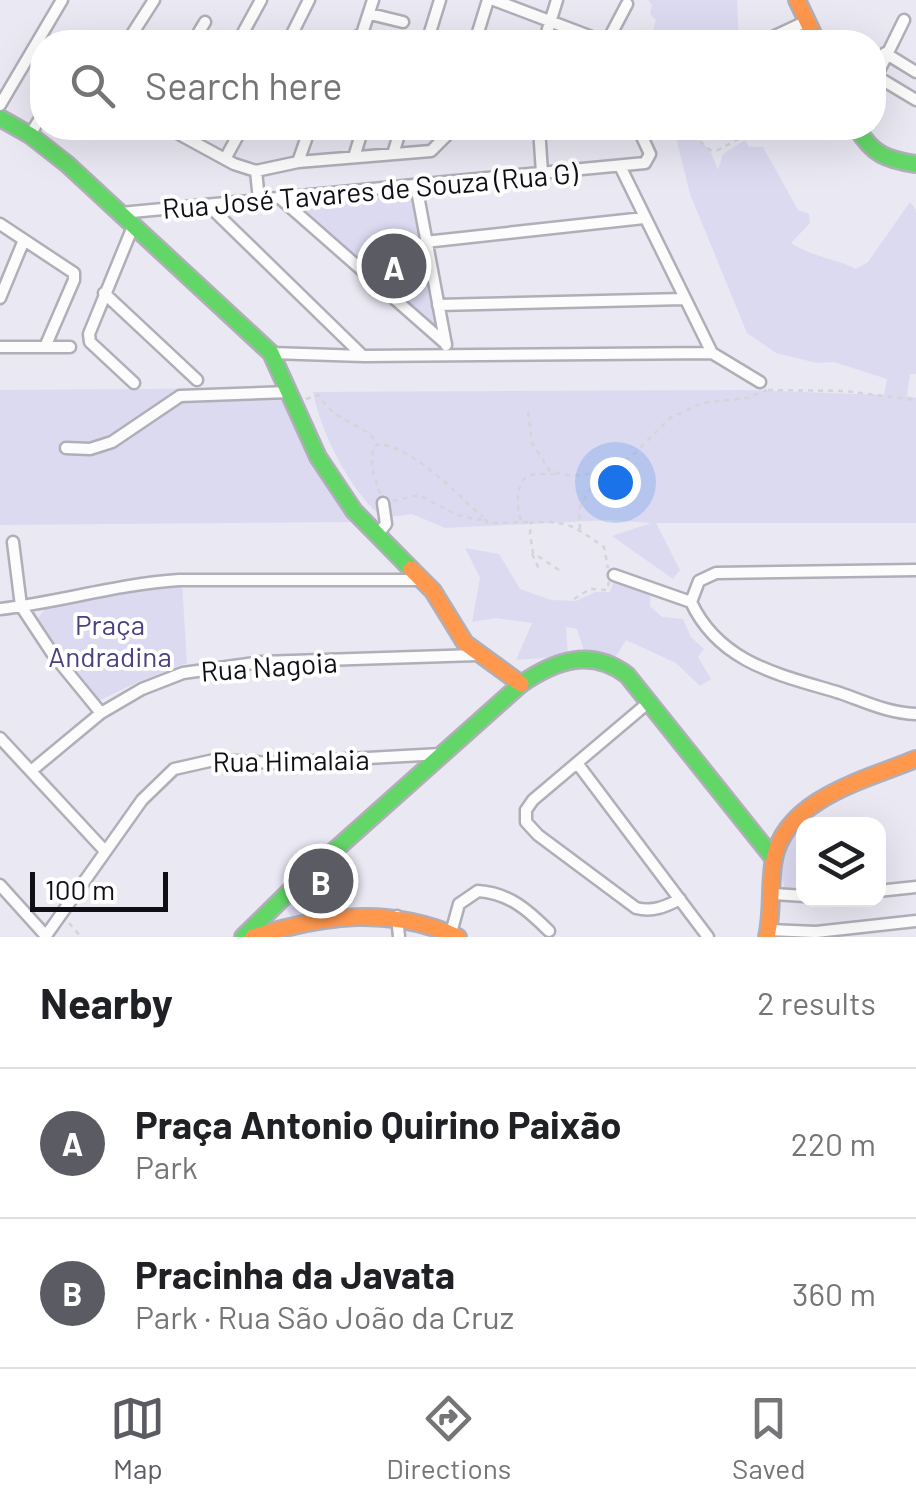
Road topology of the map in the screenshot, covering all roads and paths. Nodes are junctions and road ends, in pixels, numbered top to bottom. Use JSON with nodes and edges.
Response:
{"nodes":[{"id":1,"x":62,"y":0,"type":"edge"},
{"id":2,"x":154,"y":0,"type":"edge"},
{"id":3,"x":261,"y":0,"type":"edge"},
{"id":4,"x":309,"y":0,"type":"edge"},
{"id":5,"x":373,"y":0,"type":"edge"},
{"id":6,"x":440,"y":0,"type":"edge"},
{"id":7,"x":491,"y":0,"type":"edge"},
{"id":8,"x":558,"y":0,"type":"edge"},
{"id":9,"x":797,"y":0,"type":"edge"},
{"id":10,"x":626,"y":4,"type":"dead end"},
{"id":11,"x":370,"y":14,"type":"junction"},
{"id":12,"x":551,"y":19,"type":"junction"},
{"id":13,"x":904,"y":20,"type":"dead end"},
{"id":14,"x":807,"y":21,"type":"junction"},
{"id":15,"x":205,"y":22,"type":"dead end"},
{"id":16,"x":403,"y":22,"type":"dead end"},
{"id":17,"x":47,"y":30,"type":"edge"},
{"id":18,"x":135,"y":30,"type":"edge"},
{"id":19,"x":200,"y":30,"type":"edge"},
{"id":20,"x":245,"y":30,"type":"edge"},
{"id":21,"x":294,"y":30,"type":"edge"},
{"id":22,"x":364,"y":30,"type":"edge"},
{"id":23,"x":431,"y":30,"type":"edge"},
{"id":24,"x":480,"y":30,"type":"edge"},
{"id":25,"x":548,"y":30,"type":"edge"},
{"id":26,"x":577,"y":30,"type":"edge"},
{"id":27,"x":612,"y":30,"type":"edge"},
{"id":28,"x":788,"y":30,"type":"edge"},
{"id":29,"x":811,"y":30,"type":"edge"},
{"id":30,"x":886,"y":51,"type":"edge"},
{"id":31,"x":886,"y":54,"type":"edge"},
{"id":32,"x":30,"y":62,"type":"edge"},
{"id":33,"x":916,"y":72,"type":"edge"},
{"id":34,"x":886,"y":84,"type":"edge"},
{"id":35,"x":916,"y":100,"type":"edge"},
{"id":36,"x":1,"y":119,"type":"edge"},
{"id":37,"x":30,"y":135,"type":"edge"},
{"id":38,"x":36,"y":140,"type":"edge"},
{"id":39,"x":200,"y":140,"type":"edge"},
{"id":40,"x":235,"y":140,"type":"edge"},
{"id":41,"x":306,"y":140,"type":"edge"},
{"id":42,"x":359,"y":140,"type":"edge"},
{"id":43,"x":396,"y":140,"type":"edge"},
{"id":44,"x":440,"y":140,"type":"edge"},
{"id":45,"x":539,"y":140,"type":"edge"},
{"id":46,"x":643,"y":140,"type":"edge"},
{"id":47,"x":697,"y":140,"type":"edge"},
{"id":48,"x":737,"y":140,"type":"edge"},
{"id":49,"x":863,"y":140,"type":"edge"},
{"id":50,"x":392,"y":154,"type":"junction"},
{"id":51,"x":354,"y":157,"type":"junction"},
{"id":52,"x":225,"y":159,"type":"junction"},
{"id":53,"x":298,"y":162,"type":"junction"},
{"id":54,"x":916,"y":164,"type":"edge"},
{"id":55,"x":620,"y":166,"type":"junction"},
{"id":56,"x":256,"y":170,"type":"junction"},
{"id":57,"x":542,"y":174,"type":"junction"},
{"id":58,"x":416,"y":186,"type":"junction"},
{"id":59,"x":281,"y":199,"type":"junction"},
{"id":60,"x":259,"y":200,"type":"junction"},
{"id":61,"x":210,"y":206,"type":"junction"},
{"id":62,"x":644,"y":218,"type":"junction"},
{"id":63,"x":127,"y":219,"type":"junction"},
{"id":64,"x":0,"y":224,"type":"edge"},
{"id":65,"x":24,"y":240,"type":"junction"},
{"id":66,"x":425,"y":242,"type":"junction"},
{"id":67,"x":104,"y":292,"type":"junction"},
{"id":68,"x":0,"y":298,"type":"edge"},
{"id":69,"x":684,"y":300,"type":"junction"},
{"id":70,"x":438,"y":305,"type":"junction"},
{"id":71,"x":0,"y":347,"type":"edge"},
{"id":72,"x":45,"y":347,"type":"junction"},
{"id":73,"x":70,"y":347,"type":"dead end"},
{"id":74,"x":446,"y":350,"type":"junction"},
{"id":75,"x":270,"y":353,"type":"junction"},
{"id":76,"x":712,"y":354,"type":"junction"},
{"id":77,"x":364,"y":356,"type":"junction"},
{"id":78,"x":197,"y":380,"type":"dead end"},
{"id":79,"x":134,"y":383,"type":"dead end"},
{"id":80,"x":764,"y":386,"type":"junction"},
{"id":81,"x":292,"y":397,"type":"junction"},
{"id":82,"x":916,"y":400,"type":"edge"},
{"id":83,"x":528,"y":412,"type":"dead end"},
{"id":84,"x":378,"y":444,"type":"junction"},
{"id":85,"x":66,"y":448,"type":"dead end"},
{"id":86,"x":598,"y":473,"type":"junction"},
{"id":87,"x":564,"y":474,"type":"junction"},
{"id":88,"x":383,"y":505,"type":"junction"},
{"id":89,"x":483,"y":517,"type":"junction"},
{"id":90,"x":522,"y":521,"type":"junction"},
{"id":91,"x":532,"y":522,"type":"junction"},
{"id":92,"x":580,"y":530,"type":"junction"},
{"id":93,"x":377,"y":534,"type":"junction"},
{"id":94,"x":13,"y":542,"type":"dead end"},
{"id":95,"x":534,"y":553,"type":"junction"},
{"id":96,"x":559,"y":570,"type":"dead end"},
{"id":97,"x":916,"y":570,"type":"edge"},
{"id":98,"x":540,"y":572,"type":"dead end"},
{"id":99,"x":614,"y":574,"type":"dead end"},
{"id":100,"x":424,"y":580,"type":"junction"},
{"id":101,"x":574,"y":599,"type":"dead end"},
{"id":102,"x":690,"y":602,"type":"junction"},
{"id":103,"x":21,"y":606,"type":"junction"},
{"id":104,"x":0,"y":609,"type":"edge"},
{"id":105,"x":476,"y":655,"type":"junction"},
{"id":106,"x":520,"y":684,"type":"junction"},
{"id":107,"x":649,"y":702,"type":"junction"},
{"id":108,"x":101,"y":713,"type":"junction"},
{"id":109,"x":916,"y":714,"type":"edge"},
{"id":110,"x":0,"y":738,"type":"edge"},
{"id":111,"x":442,"y":754,"type":"junction"},
{"id":112,"x":916,"y":759,"type":"edge"},
{"id":113,"x":577,"y":763,"type":"junction"},
{"id":114,"x":31,"y":772,"type":"junction"},
{"id":115,"x":106,"y":850,"type":"junction"},
{"id":116,"x":774,"y":859,"type":"junction"},
{"id":117,"x":0,"y":885,"type":"edge"},
{"id":118,"x":916,"y":887,"type":"edge"},
{"id":119,"x":886,"y":890,"type":"edge"},
{"id":120,"x":774,"y":894,"type":"junction"},
{"id":121,"x":796,"y":895,"type":"edge"},
{"id":122,"x":680,"y":899,"type":"junction"},
{"id":123,"x":278,"y":902,"type":"junction"},
{"id":124,"x":61,"y":914,"type":"junction"},
{"id":125,"x":398,"y":916,"type":"junction"},
{"id":126,"x":916,"y":920,"type":"edge"},
{"id":127,"x":291,"y":924,"type":"junction"},
{"id":128,"x":549,"y":932,"type":"dead end"},
{"id":129,"x":768,"y":934,"type":"edge"},
{"id":130,"x":455,"y":935,"type":"edge"},
{"id":131,"x":46,"y":937,"type":"edge"},
{"id":132,"x":81,"y":937,"type":"edge"},
{"id":133,"x":243,"y":937,"type":"edge"},
{"id":134,"x":254,"y":937,"type":"edge"},
{"id":135,"x":400,"y":937,"type":"edge"},
{"id":136,"x":708,"y":937,"type":"edge"}],
"edges":[{"from":1,"to":17,"type":"street"},
{"from":2,"to":18,"type":"street"},
{"from":3,"to":20,"type":"street"},
{"from":4,"to":21,"type":"street"},
{"from":5,"to":11,"type":"street"},
{"from":6,"to":23,"type":"street"},
{"from":7,"to":12,"type":"street"},
{"from":7,"to":24,"type":"street"},
{"from":8,"to":12,"type":"street"},
{"from":9,"to":14,"type":"street"},
{"from":10,"to":27,"type":"street"},
{"from":11,"to":16,"type":"street"},
{"from":11,"to":22,"type":"street"},
{"from":12,"to":25,"type":"street"},
{"from":12,"to":26,"type":"street"},
{"from":13,"to":30,"type":"street"},
{"from":14,"to":28,"type":"street"},
{"from":14,"to":29,"type":"street"},
{"from":15,"to":19,"type":"street"},
{"from":31,"to":33,"type":"street"},
{"from":32,"to":36,"type":"street"},
{"from":34,"to":35,"type":"street"},
{"from":36,"to":37,"type":"street"},
{"from":38,"to":63,"type":"street"},
{"from":39,"to":52,"type":"street"},
{"from":40,"to":52,"type":"street"},
{"from":41,"to":53,"type":"street"},
{"from":42,"to":51,"type":"street"},
{"from":43,"to":50,"type":"street"},
{"from":44,"to":50,"type":"street"},
{"from":45,"to":57,"type":"street"},
{"from":46,"to":55,"type":"street"},
{"from":47,"to":48,"type":"path"},
{"from":49,"to":54,"type":"street"},
{"from":50,"to":51,"type":"street"},
{"from":51,"to":53,"type":"street"},
{"from":52,"to":56,"type":"street"},
{"from":53,"to":56,"type":"street"},
{"from":55,"to":57,"type":"street","name":"Rua José Tavares de Souza (Rua G)"},
{"from":55,"to":62,"type":"street"},
{"from":56,"to":60,"type":"street"},
{"from":57,"to":58,"type":"street","name":"Rua José Tavares de Souza (Rua G)"},
{"from":58,"to":59,"type":"street","name":"Rua José Tavares de Souza (Rua G)"},
{"from":58,"to":66,"type":"street"},
{"from":59,"to":60,"type":"street","name":"Rua José Tavares de Souza (Rua G)"},
{"from":59,"to":74,"type":"street"},
{"from":60,"to":61,"type":"street","name":"Rua José Tavares de Souza (Rua G)"},
{"from":61,"to":63,"type":"street","name":"Rua José Tavares de Souza (Rua G)"},
{"from":61,"to":77,"type":"street"},
{"from":62,"to":66,"type":"street"},
{"from":62,"to":69,"type":"street"},
{"from":63,"to":67,"type":"street"},
{"from":63,"to":75,"type":"street"},
{"from":64,"to":65,"type":"street"},
{"from":65,"to":68,"type":"street"},
{"from":65,"to":72,"type":"street"},
{"from":66,"to":70,"type":"street"},
{"from":67,"to":78,"type":"street"},
{"from":67,"to":79,"type":"street"},
{"from":69,"to":70,"type":"street"},
{"from":69,"to":76,"type":"street"},
{"from":70,"to":74,"type":"street"},
{"from":71,"to":72,"type":"street"},
{"from":72,"to":73,"type":"street"},
{"from":74,"to":76,"type":"street"},
{"from":74,"to":77,"type":"street"},
{"from":75,"to":77,"type":"street"},
{"from":75,"to":81,"type":"street"},
{"from":76,"to":80,"type":"street"},
{"from":80,"to":82,"type":"path"},
{"from":80,"to":86,"type":"path"},
{"from":81,"to":84,"type":"path"},
{"from":81,"to":85,"type":"street"},
{"from":81,"to":93,"type":"street"},
{"from":83,"to":87,"type":"path"},
{"from":84,"to":88,"type":"path"},
{"from":84,"to":89,"type":"path"},
{"from":86,"to":87,"type":"path"},
{"from":86,"to":92,"type":"path"},
{"from":87,"to":90,"type":"path"},
{"from":88,"to":89,"type":"path"},
{"from":88,"to":93,"type":"street"},
{"from":89,"to":90,"type":"path"},
{"from":90,"to":91,"type":"path"},
{"from":91,"to":92,"type":"path"},
{"from":91,"to":95,"type":"path"},
{"from":92,"to":101,"type":"path"},
{"from":93,"to":100,"type":"street"},
{"from":94,"to":103,"type":"street"},
{"from":95,"to":96,"type":"path"},
{"from":95,"to":98,"type":"path"},
{"from":97,"to":102,"type":"street"},
{"from":99,"to":102,"type":"street"},
{"from":100,"to":103,"type":"street"},
{"from":100,"to":105,"type":"street"},
{"from":102,"to":109,"type":"street"},
{"from":103,"to":104,"type":"street"},
{"from":103,"to":108,"type":"street"},
{"from":105,"to":106,"type":"street"},
{"from":105,"to":108,"type":"street","name":"Rua Nagoia"},
{"from":106,"to":107,"type":"street"},
{"from":106,"to":111,"type":"street"},
{"from":107,"to":113,"type":"street"},
{"from":107,"to":116,"type":"street"},
{"from":108,"to":114,"type":"street","name":"Rua Nagoia"},
{"from":110,"to":114,"type":"street"},
{"from":111,"to":115,"type":"street","name":"Rua Himalaia"},
{"from":111,"to":123,"type":"street"},
{"from":112,"to":116,"type":"street"},
{"from":113,"to":122,"type":"street"},
{"from":113,"to":122,"type":"street"},
{"from":114,"to":115,"type":"street"},
{"from":115,"to":124,"type":"street","name":"Rua Himalaia"},
{"from":116,"to":120,"type":"street"},
{"from":117,"to":131,"type":"street"},
{"from":118,"to":119,"type":"street"},
{"from":120,"to":121,"type":"street"},
{"from":120,"to":129,"type":"street"},
{"from":122,"to":136,"type":"street"},
{"from":123,"to":127,"type":"street"},
{"from":123,"to":133,"type":"street"},
{"from":124,"to":131,"type":"street","name":"Rua Himalaia"},
{"from":124,"to":132,"type":"path"},
{"from":125,"to":127,"type":"street"},
{"from":125,"to":130,"type":"street"},
{"from":125,"to":135,"type":"street"},
{"from":126,"to":129,"type":"street"},
{"from":127,"to":134,"type":"street"},
{"from":128,"to":130,"type":"street"}]}
